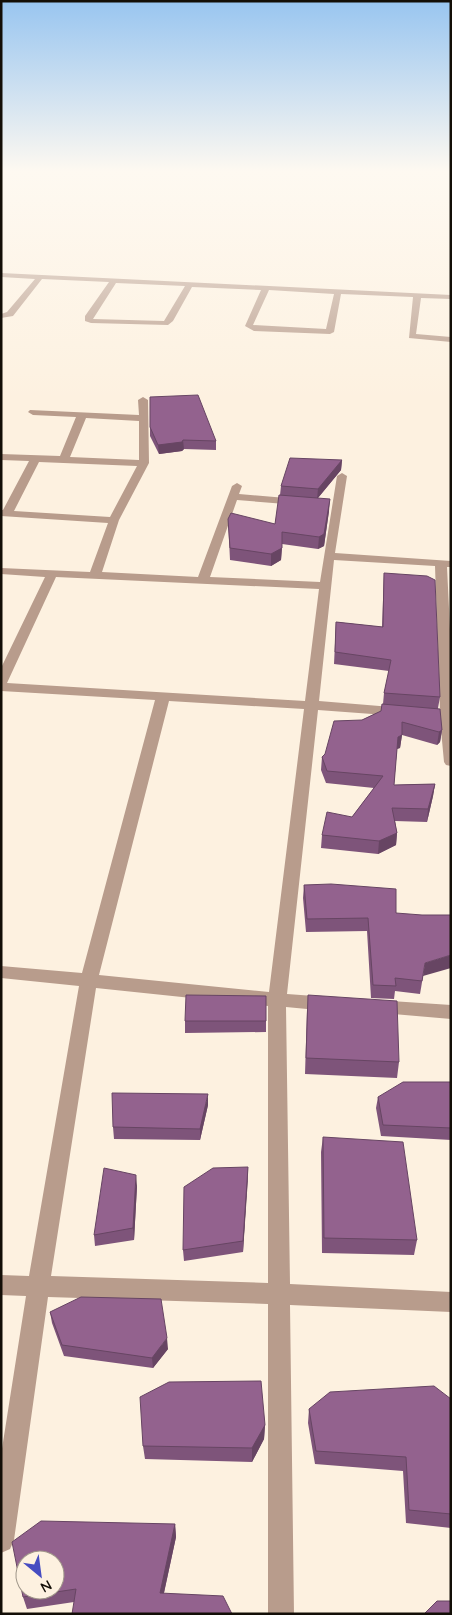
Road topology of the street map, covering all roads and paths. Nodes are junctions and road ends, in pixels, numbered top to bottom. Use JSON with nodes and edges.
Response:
{"nodes":[{"id":1,"x":1,"y":275,"type":"edge"},
{"id":2,"x":40,"y":277,"type":"junction"},
{"id":3,"x":114,"y":280,"type":"junction"},
{"id":4,"x":190,"y":284,"type":"junction"},
{"id":5,"x":266,"y":288,"type":"junction"},
{"id":6,"x":338,"y":291,"type":"junction"},
{"id":7,"x":416,"y":295,"type":"junction"},
{"id":8,"x":451,"y":297,"type":"edge"},
{"id":9,"x":1,"y":316,"type":"edge"},
{"id":10,"x":451,"y":340,"type":"edge"},
{"id":11,"x":142,"y":400,"type":"dead end"},
{"id":12,"x":33,"y":412,"type":"dead end"},
{"id":13,"x":82,"y":415,"type":"junction"},
{"id":14,"x":143,"y":418,"type":"junction"},
{"id":15,"x":1,"y":457,"type":"edge"},
{"id":16,"x":36,"y":458,"type":"junction"},
{"id":17,"x":64,"y":459,"type":"junction"},
{"id":18,"x":144,"y":463,"type":"junction"},
{"id":19,"x":342,"y":476,"type":"dead end"},
{"id":20,"x":309,"y":503,"type":"edge"},
{"id":21,"x":4,"y":513,"type":"edge"},
{"id":22,"x":114,"y":520,"type":"junction"},
{"id":23,"x":329,"y":556,"type":"junction"},
{"id":24,"x":446,"y":564,"type":"edge"},
{"id":25,"x":1,"y":571,"type":"edge"},
{"id":26,"x":52,"y":573,"type":"junction"},
{"id":27,"x":95,"y":575,"type":"junction"},
{"id":28,"x":203,"y":580,"type":"junction"},
{"id":29,"x":326,"y":586,"type":"junction"},
{"id":30,"x":1,"y":685,"type":"edge"},
{"id":31,"x":163,"y":697,"type":"junction"},
{"id":32,"x":312,"y":705,"type":"junction"},
{"id":33,"x":449,"y":716,"type":"edge"},
{"id":34,"x":451,"y":762,"type":"edge"},
{"id":35,"x":1,"y":972,"type":"edge"},
{"id":36,"x":89,"y":979,"type":"junction"},
{"id":37,"x":277,"y":1000,"type":"junction"},
{"id":38,"x":451,"y":1012,"type":"edge"},
{"id":39,"x":1,"y":1285,"type":"edge"},
{"id":40,"x":38,"y":1287,"type":"junction"},
{"id":41,"x":278,"y":1294,"type":"junction"},
{"id":42,"x":451,"y":1302,"type":"edge"},
{"id":43,"x":1,"y":1540,"type":"edge"},
{"id":44,"x":281,"y":1614,"type":"edge"}],
"edges":[{"from":1,"to":2,"type":"street"},
{"from":2,"to":3,"type":"street"},
{"from":2,"to":9,"type":"street"},
{"from":3,"to":4,"type":"street"},
{"from":3,"to":4,"type":"street"},
{"from":4,"to":5,"type":"street"},
{"from":5,"to":6,"type":"street"},
{"from":5,"to":6,"type":"street"},
{"from":6,"to":7,"type":"street"},
{"from":7,"to":8,"type":"street"},
{"from":7,"to":10,"type":"street"},
{"from":11,"to":14,"type":"street"},
{"from":12,"to":13,"type":"street"},
{"from":13,"to":14,"type":"street"},
{"from":13,"to":17,"type":"street"},
{"from":14,"to":18,"type":"street"},
{"from":15,"to":16,"type":"street"},
{"from":16,"to":17,"type":"street"},
{"from":16,"to":21,"type":"street"},
{"from":17,"to":18,"type":"street"},
{"from":18,"to":22,"type":"street"},
{"from":19,"to":23,"type":"street"},
{"from":20,"to":28,"type":"street"},
{"from":21,"to":22,"type":"street"},
{"from":22,"to":27,"type":"street"},
{"from":23,"to":24,"type":"street"},
{"from":23,"to":29,"type":"street"},
{"from":24,"to":33,"type":"street"},
{"from":25,"to":26,"type":"street"},
{"from":26,"to":27,"type":"street"},
{"from":26,"to":30,"type":"street"},
{"from":27,"to":28,"type":"street"},
{"from":28,"to":29,"type":"street"},
{"from":29,"to":32,"type":"street"},
{"from":30,"to":31,"type":"street"},
{"from":31,"to":32,"type":"street"},
{"from":31,"to":36,"type":"street"},
{"from":32,"to":33,"type":"street"},
{"from":32,"to":37,"type":"street"},
{"from":33,"to":34,"type":"street"},
{"from":35,"to":36,"type":"street"},
{"from":36,"to":37,"type":"street"},
{"from":36,"to":40,"type":"street"},
{"from":37,"to":38,"type":"street"},
{"from":37,"to":41,"type":"street"},
{"from":39,"to":40,"type":"street"},
{"from":40,"to":41,"type":"street"},
{"from":40,"to":43,"type":"street"},
{"from":41,"to":42,"type":"street"},
{"from":41,"to":44,"type":"street"}]}
